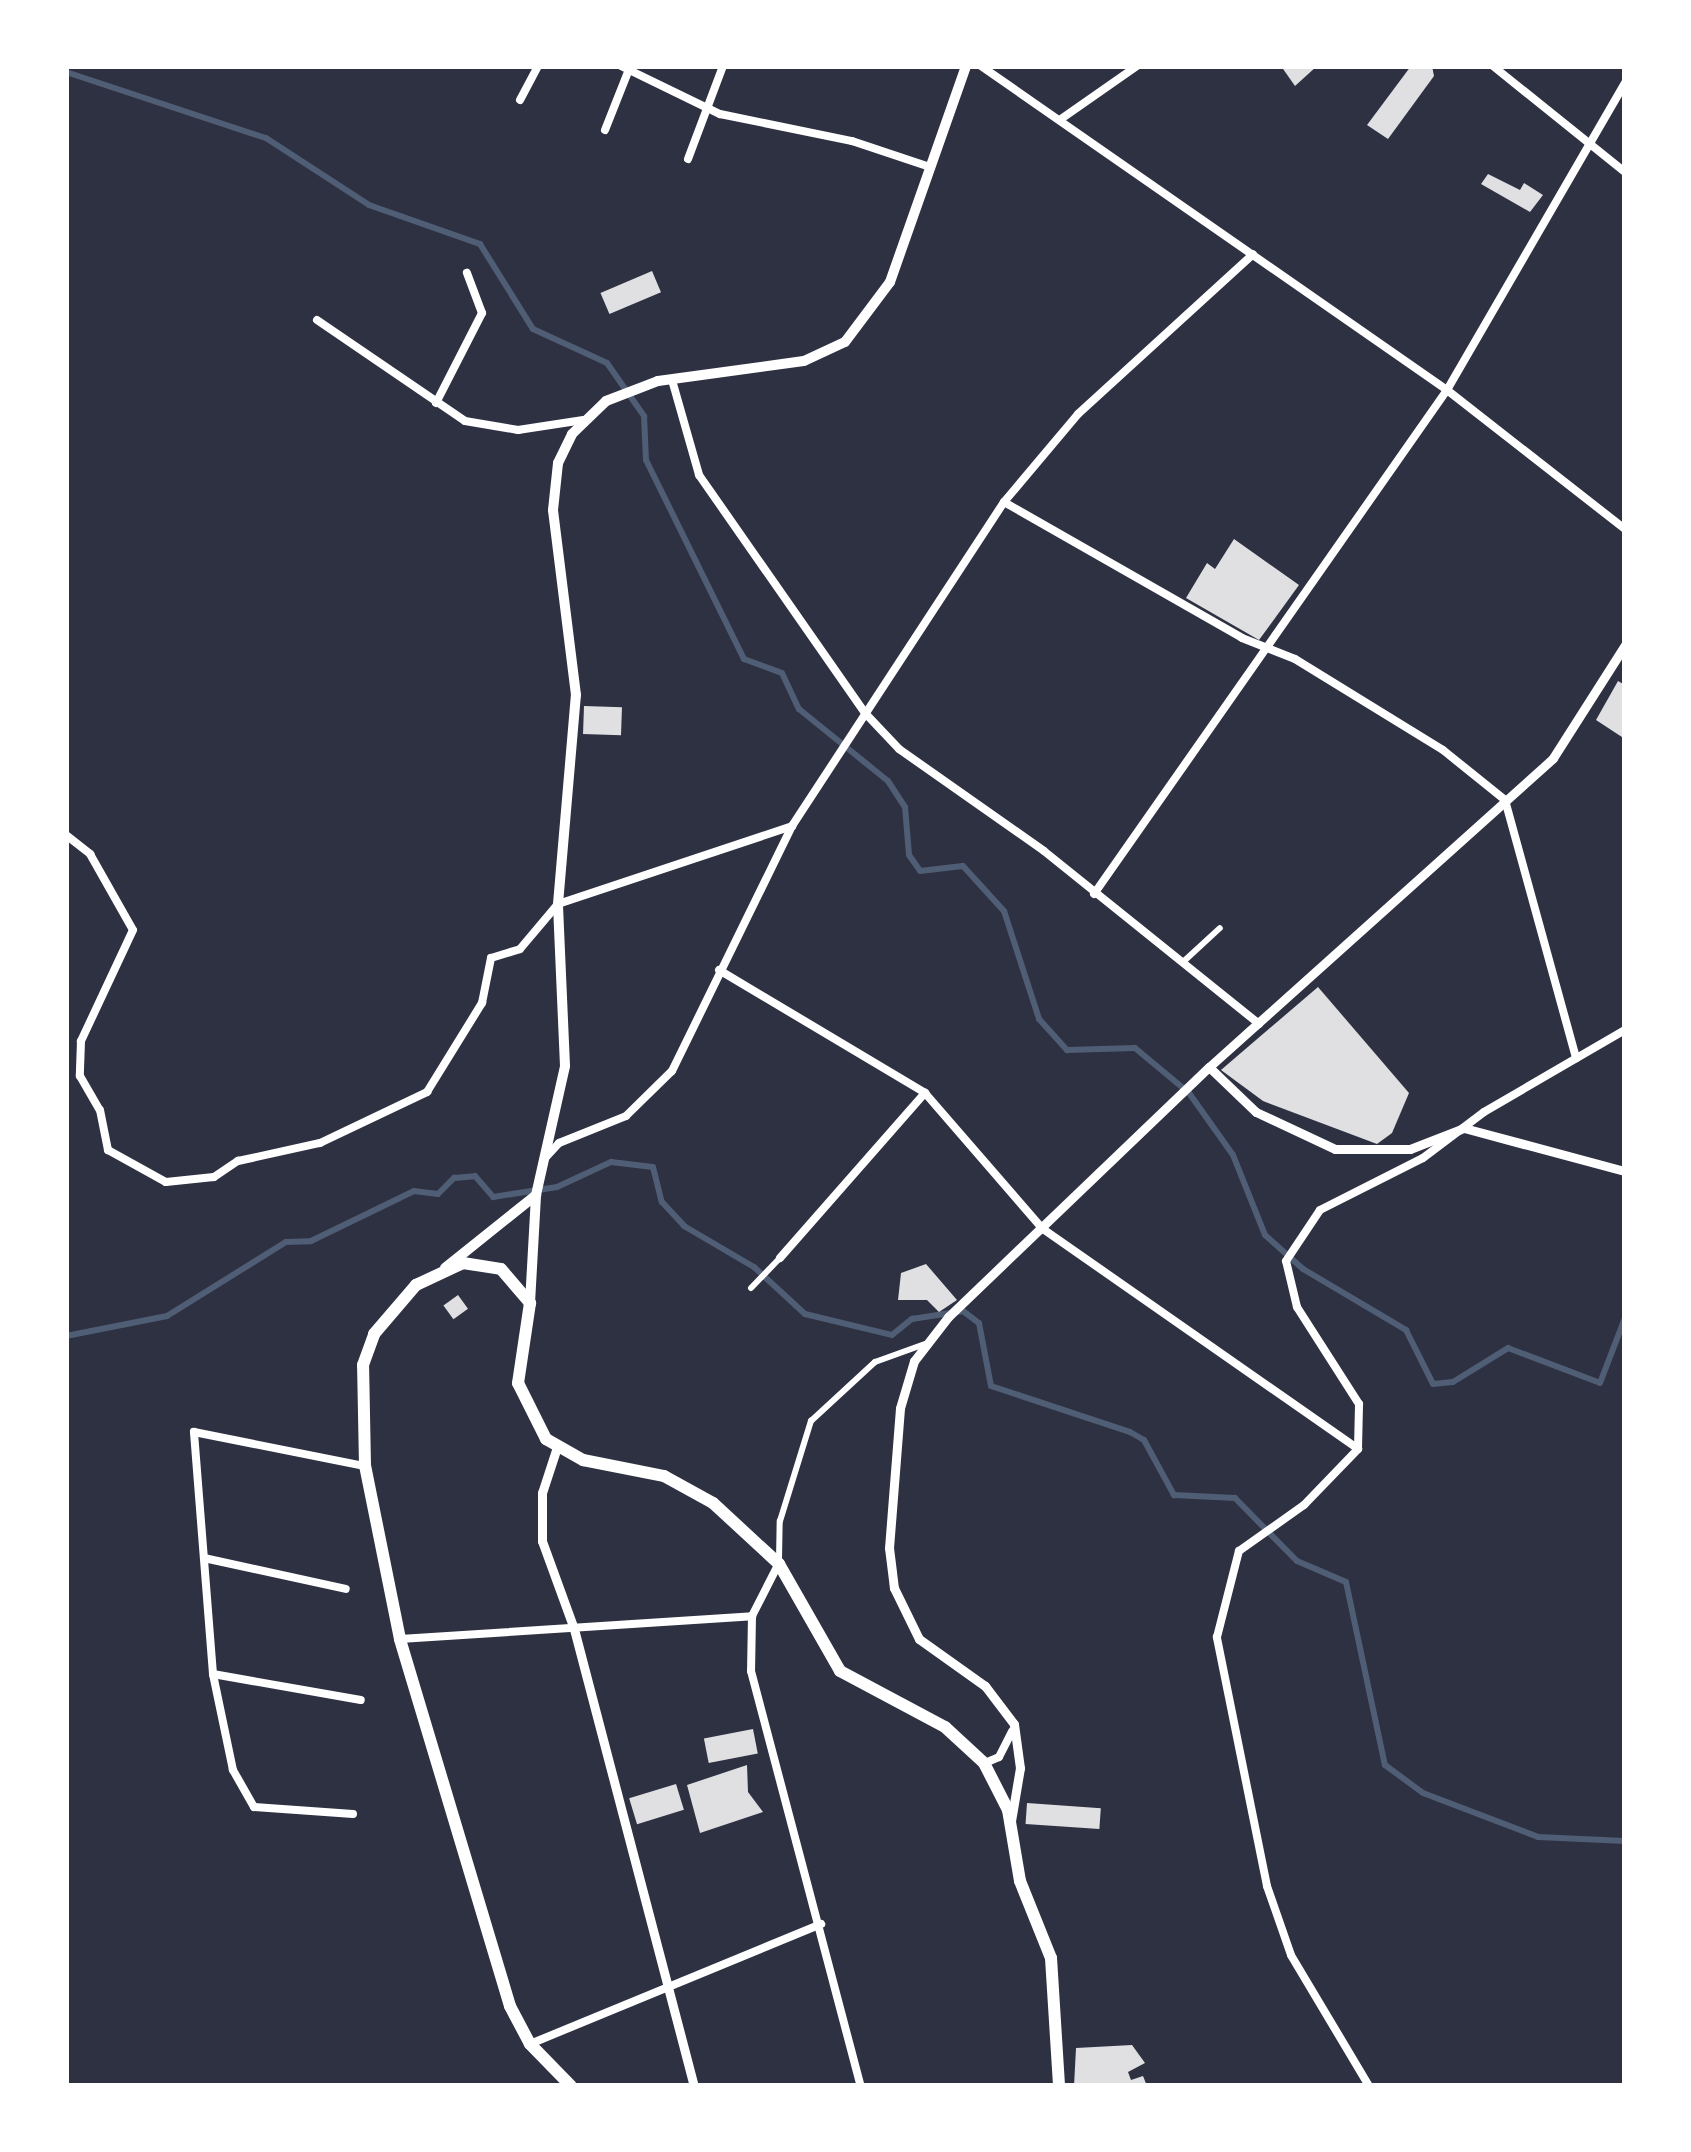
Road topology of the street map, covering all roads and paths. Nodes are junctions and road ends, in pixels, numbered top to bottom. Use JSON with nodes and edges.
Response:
{"nodes":[{"id":1,"x":538,"y":66,"type":"edge"},
{"id":2,"x":723,"y":66,"type":"edge"},
{"id":3,"x":966,"y":66,"type":"edge"},
{"id":4,"x":981,"y":66,"type":"edge"},
{"id":5,"x":1137,"y":66,"type":"edge"},
{"id":6,"x":1493,"y":66,"type":"edge"},
{"id":7,"x":627,"y":67,"type":"edge"},
{"id":8,"x":1625,"y":83,"type":"edge"},
{"id":9,"x":520,"y":100,"type":"dead end"},
{"id":10,"x":706,"y":107,"type":"junction"},
{"id":11,"x":1061,"y":119,"type":"junction"},
{"id":12,"x":605,"y":130,"type":"dead end"},
{"id":13,"x":1591,"y":146,"type":"junction"},
{"id":14,"x":688,"y":159,"type":"dead end"},
{"id":15,"x":927,"y":166,"type":"junction"},
{"id":16,"x":1625,"y":172,"type":"edge"},
{"id":17,"x":1253,"y":254,"type":"junction"},
{"id":18,"x":467,"y":273,"type":"dead end"},
{"id":19,"x":317,"y":320,"type":"dead end"},
{"id":20,"x":671,"y":378,"type":"junction"},
{"id":21,"x":1447,"y":390,"type":"junction"},
{"id":22,"x":436,"y":404,"type":"junction"},
{"id":23,"x":583,"y":420,"type":"junction"},
{"id":24,"x":1004,"y":502,"type":"junction"},
{"id":25,"x":1625,"y":529,"type":"edge"},
{"id":26,"x":1625,"y":645,"type":"edge"},
{"id":27,"x":1268,"y":648,"type":"junction"},
{"id":28,"x":865,"y":713,"type":"junction"},
{"id":29,"x":1504,"y":800,"type":"junction"},
{"id":30,"x":792,"y":826,"type":"junction"},
{"id":31,"x":66,"y":835,"type":"edge"},
{"id":32,"x":1094,"y":894,"type":"junction"},
{"id":33,"x":558,"y":904,"type":"junction"},
{"id":34,"x":1220,"y":928,"type":"dead end"},
{"id":35,"x":1182,"y":963,"type":"junction"},
{"id":36,"x":719,"y":970,"type":"junction"},
{"id":37,"x":1258,"y":1024,"type":"junction"},
{"id":38,"x":1625,"y":1030,"type":"edge"},
{"id":39,"x":1576,"y":1058,"type":"junction"},
{"id":40,"x":1209,"y":1067,"type":"junction"},
{"id":41,"x":925,"y":1093,"type":"junction"},
{"id":42,"x":1464,"y":1128,"type":"junction"},
{"id":43,"x":544,"y":1158,"type":"junction"},
{"id":44,"x":1625,"y":1172,"type":"edge"},
{"id":45,"x":536,"y":1195,"type":"junction"},
{"id":46,"x":1043,"y":1229,"type":"junction"},
{"id":47,"x":780,"y":1258,"type":"joint"},
{"id":48,"x":445,"y":1269,"type":"junction"},
{"id":49,"x":751,"y":1288,"type":"dead end"},
{"id":50,"x":530,"y":1304,"type":"junction"},
{"id":51,"x":925,"y":1344,"type":"junction"},
{"id":52,"x":556,"y":1447,"type":"junction"},
{"id":53,"x":1358,"y":1449,"type":"junction"},
{"id":54,"x":365,"y":1466,"type":"junction"},
{"id":55,"x":205,"y":1558,"type":"junction"},
{"id":56,"x":778,"y":1564,"type":"junction"},
{"id":57,"x":346,"y":1589,"type":"dead end"},
{"id":58,"x":752,"y":1616,"type":"junction"},
{"id":59,"x":574,"y":1629,"type":"junction"},
{"id":60,"x":400,"y":1639,"type":"junction"},
{"id":61,"x":213,"y":1674,"type":"junction"},
{"id":62,"x":361,"y":1700,"type":"dead end"},
{"id":63,"x":1014,"y":1724,"type":"junction"},
{"id":64,"x":984,"y":1763,"type":"junction"},
{"id":65,"x":353,"y":1814,"type":"dead end"},
{"id":66,"x":1011,"y":1822,"type":"junction"},
{"id":67,"x":821,"y":1924,"type":"junction"},
{"id":68,"x":666,"y":1985,"type":"junction"},
{"id":69,"x":530,"y":2044,"type":"junction"},
{"id":70,"x":572,"y":2086,"type":"edge"},
{"id":71,"x":694,"y":2086,"type":"edge"},
{"id":72,"x":861,"y":2086,"type":"edge"},
{"id":73,"x":1059,"y":2086,"type":"edge"},
{"id":74,"x":1369,"y":2086,"type":"edge"}],
"edges":[{"from":1,"to":9,"type":"street"},
{"from":2,"to":10,"type":"street"},
{"from":3,"to":15,"type":"main road"},
{"from":4,"to":11,"type":"street"},
{"from":5,"to":11,"type":"street"},
{"from":6,"to":13,"type":"street"},
{"from":7,"to":10,"type":"street"},
{"from":7,"to":12,"type":"street"},
{"from":8,"to":13,"type":"street"},
{"from":10,"to":14,"type":"street"},
{"from":10,"to":15,"type":"street"},
{"from":11,"to":17,"type":"street"},
{"from":13,"to":16,"type":"street"},
{"from":13,"to":21,"type":"street"},
{"from":15,"to":20,"type":"main road"},
{"from":17,"to":21,"type":"street"},
{"from":17,"to":24,"type":"street"},
{"from":18,"to":22,"type":"street"},
{"from":19,"to":22,"type":"street"},
{"from":20,"to":23,"type":"main road"},
{"from":20,"to":28,"type":"street"},
{"from":21,"to":25,"type":"street"},
{"from":21,"to":27,"type":"street"},
{"from":22,"to":23,"type":"street"},
{"from":23,"to":33,"type":"main road"},
{"from":24,"to":27,"type":"street"},
{"from":24,"to":28,"type":"street"},
{"from":26,"to":29,"type":"street"},
{"from":27,"to":29,"type":"street"},
{"from":27,"to":32,"type":"street"},
{"from":28,"to":30,"type":"street"},
{"from":28,"to":32,"type":"street"},
{"from":29,"to":37,"type":"street"},
{"from":29,"to":39,"type":"street"},
{"from":30,"to":33,"type":"street"},
{"from":30,"to":36,"type":"street"},
{"from":31,"to":33,"type":"street"},
{"from":32,"to":35,"type":"street"},
{"from":33,"to":43,"type":"main road"},
{"from":34,"to":35,"type":"street"},
{"from":35,"to":37,"type":"street"},
{"from":36,"to":41,"type":"street"},
{"from":36,"to":43,"type":"street"},
{"from":37,"to":40,"type":"street"},
{"from":38,"to":39,"type":"street"},
{"from":39,"to":42,"type":"street"},
{"from":40,"to":42,"type":"street"},
{"from":40,"to":46,"type":"street"},
{"from":41,"to":46,"type":"street"},
{"from":41,"to":47,"type":"street"},
{"from":42,"to":44,"type":"street"},
{"from":42,"to":53,"type":"street"},
{"from":43,"to":45,"type":"main road"},
{"from":45,"to":48,"type":"main road"},
{"from":45,"to":50,"type":"main road"},
{"from":46,"to":51,"type":"street"},
{"from":46,"to":53,"type":"street"},
{"from":47,"to":49,"type":"street"},
{"from":48,"to":50,"type":"main road"},
{"from":48,"to":54,"type":"main road"},
{"from":50,"to":52,"type":"main road"},
{"from":51,"to":56,"type":"street"},
{"from":51,"to":63,"type":"street"},
{"from":52,"to":56,"type":"main road"},
{"from":52,"to":59,"type":"street"},
{"from":53,"to":74,"type":"street"},
{"from":54,"to":55,"type":"street"},
{"from":54,"to":60,"type":"main road"},
{"from":55,"to":57,"type":"street"},
{"from":55,"to":61,"type":"street"},
{"from":56,"to":58,"type":"street"},
{"from":56,"to":64,"type":"main road"},
{"from":58,"to":59,"type":"street"},
{"from":58,"to":67,"type":"street"},
{"from":59,"to":60,"type":"street"},
{"from":59,"to":68,"type":"street"},
{"from":60,"to":69,"type":"main road"},
{"from":61,"to":62,"type":"street"},
{"from":61,"to":65,"type":"street"},
{"from":63,"to":64,"type":"street"},
{"from":63,"to":66,"type":"street"},
{"from":64,"to":66,"type":"main road"},
{"from":66,"to":73,"type":"main road"},
{"from":67,"to":68,"type":"street"},
{"from":67,"to":72,"type":"street"},
{"from":68,"to":69,"type":"street"},
{"from":68,"to":71,"type":"street"},
{"from":69,"to":70,"type":"main road"}]}
